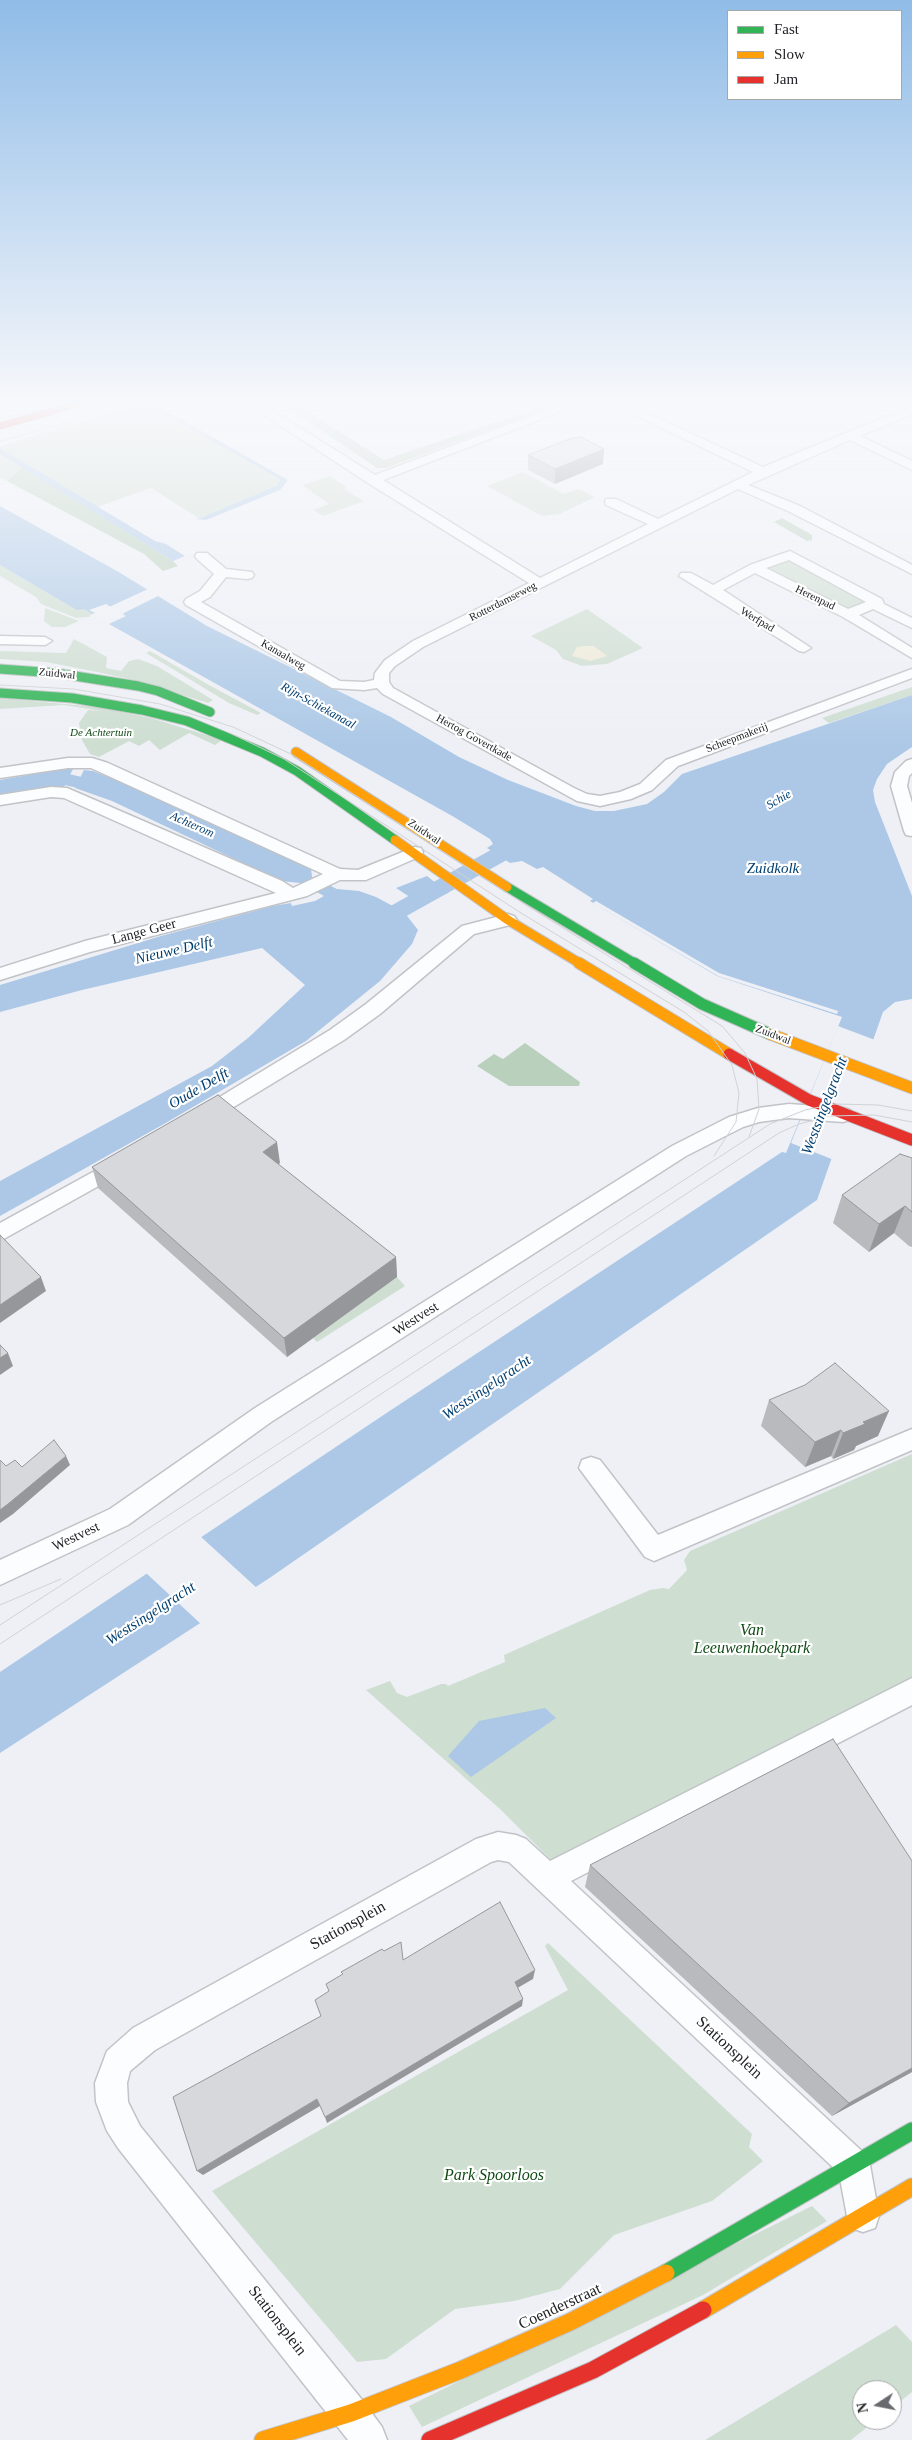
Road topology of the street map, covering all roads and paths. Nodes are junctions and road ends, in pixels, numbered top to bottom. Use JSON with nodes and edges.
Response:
{"nodes":[{"id":1,"x":435,"y":519,"type":"edge"},
{"id":2,"x":647,"y":519,"type":"edge"},
{"id":3,"x":669,"y":519,"type":"edge"},
{"id":4,"x":814,"y":519,"type":"edge"},
{"id":5,"x":658,"y":524,"type":"junction"},
{"id":6,"x":806,"y":545,"type":"dead end"},
{"id":7,"x":790,"y":555,"type":"junction"},
{"id":8,"x":202,"y":556,"type":"dead end"},
{"id":9,"x":755,"y":568,"type":"junction"},
{"id":10,"x":912,"y":570,"type":"edge"},
{"id":11,"x":222,"y":573,"type":"junction"},
{"id":12,"x":247,"y":575,"type":"dead end"},
{"id":13,"x":686,"y":576,"type":"dead end"},
{"id":14,"x":540,"y":584,"type":"junction"},
{"id":15,"x":713,"y":590,"type":"junction"},
{"id":16,"x":877,"y":602,"type":"junction"},
{"id":17,"x":848,"y":614,"type":"junction"},
{"id":18,"x":912,"y":624,"type":"edge"},
{"id":19,"x":912,"y":634,"type":"edge"},
{"id":20,"x":889,"y":639,"type":"junction"},
{"id":21,"x":0,"y":640,"type":"edge"},
{"id":22,"x":45,"y":641,"type":"dead end"},
{"id":23,"x":804,"y":648,"type":"dead end"},
{"id":24,"x":912,"y":654,"type":"edge"},
{"id":25,"x":0,"y":669,"type":"edge"},
{"id":26,"x":912,"y":673,"type":"edge"},
{"id":27,"x":382,"y":683,"type":"junction"},
{"id":28,"x":0,"y":693,"type":"edge"},
{"id":29,"x":220,"y":716,"type":"dead end"},
{"id":30,"x":285,"y":746,"type":"dead end"},
{"id":31,"x":912,"y":764,"type":"edge"},
{"id":32,"x":0,"y":773,"type":"edge"},
{"id":33,"x":568,"y":791,"type":"joint"},
{"id":34,"x":0,"y":800,"type":"edge"},
{"id":35,"x":910,"y":821,"type":"edge"},
{"id":36,"x":415,"y":852,"type":"junction"},
{"id":37,"x":324,"y":882,"type":"junction"},
{"id":38,"x":290,"y":894,"type":"junction"},
{"id":39,"x":508,"y":920,"type":"junction"},
{"id":40,"x":0,"y":974,"type":"edge"},
{"id":41,"x":912,"y":1088,"type":"edge"},
{"id":42,"x":806,"y":1105,"type":"junction"},
{"id":43,"x":848,"y":1115,"type":"joint"},
{"id":44,"x":187,"y":1126,"type":"edge"},
{"id":45,"x":912,"y":1140,"type":"edge"},
{"id":46,"x":135,"y":1156,"type":"edge"},
{"id":47,"x":0,"y":1233,"type":"edge"},
{"id":48,"x":912,"y":1439,"type":"edge"},
{"id":49,"x":591,"y":1468,"type":"dead end"},
{"id":50,"x":0,"y":1573,"type":"edge"},
{"id":51,"x":912,"y":1691,"type":"edge"},
{"id":52,"x":547,"y":1878,"type":"junction"},
{"id":53,"x":912,"y":2131,"type":"edge"},
{"id":54,"x":854,"y":2166,"type":"junction"},
{"id":55,"x":912,"y":2187,"type":"edge"},
{"id":56,"x":863,"y":2216,"type":"junction"},
{"id":57,"x":360,"y":2427,"type":"edge"},
{"id":58,"x":263,"y":2440,"type":"edge"},
{"id":59,"x":430,"y":2440,"type":"edge"}],
"edges":[{"from":1,"to":14,"type":"street"},
{"from":2,"to":5,"type":"street"},
{"from":3,"to":5,"type":"street","name":"Rotterdamseweg"},
{"from":4,"to":10,"type":"street"},
{"from":5,"to":14,"type":"street","name":"Rotterdamseweg"},
{"from":6,"to":7,"type":"street"},
{"from":7,"to":9,"type":"street"},
{"from":7,"to":16,"type":"street","name":"Herenpad"},
{"from":8,"to":11,"type":"street"},
{"from":9,"to":15,"type":"street"},
{"from":9,"to":17,"type":"street","name":"Herenpad"},
{"from":11,"to":12,"type":"street"},
{"from":11,"to":27,"type":"street","name":"Kanaalweg"},
{"from":13,"to":15,"type":"street"},
{"from":14,"to":27,"type":"street","name":"Rotterdamseweg"},
{"from":15,"to":23,"type":"street","name":"Werfpad"},
{"from":16,"to":17,"type":"street","name":"Herenpad"},
{"from":16,"to":18,"type":"street","name":"Herenpad"},
{"from":17,"to":20,"type":"street","name":"Herenpad"},
{"from":19,"to":20,"type":"street"},
{"from":20,"to":24,"type":"street"},
{"from":21,"to":22,"type":"street"},
{"from":25,"to":29,"type":"main road","name":"Zuidwal"},
{"from":26,"to":33,"type":"street","name":"Scheepmakerij"},
{"from":27,"to":33,"type":"street","name":"Hertog Govertkade"},
{"from":28,"to":36,"type":"main road","name":"Zuidwal"},
{"from":30,"to":41,"type":"main road","name":"Zuidwal"},
{"from":31,"to":35,"type":"street"},
{"from":32,"to":37,"type":"street"},
{"from":34,"to":38,"type":"street"},
{"from":36,"to":37,"type":"street"},
{"from":36,"to":39,"type":"main road","name":"Zuidwal"},
{"from":37,"to":38,"type":"street","name":"Lange Geer"},
{"from":38,"to":40,"type":"street","name":"Lange Geer"},
{"from":39,"to":42,"type":"main road","name":"Zuidwal"},
{"from":39,"to":44,"type":"street"},
{"from":42,"to":43,"type":"street","name":"Westvest"},
{"from":42,"to":50,"type":"street","name":"Westvest"},
{"from":43,"to":45,"type":"main road"},
{"from":46,"to":47,"type":"street"},
{"from":48,"to":49,"type":"street"},
{"from":51,"to":52,"type":"street"},
{"from":52,"to":54,"type":"street","name":"Stationsplein"},
{"from":52,"to":57,"type":"street","name":"Stationsplein"},
{"from":53,"to":54,"type":"main road","name":"Coenderstraat"},
{"from":54,"to":56,"type":"street"},
{"from":54,"to":57,"type":"main road","name":"Coenderstraat"},
{"from":55,"to":56,"type":"main road"},
{"from":56,"to":59,"type":"main road"},
{"from":57,"to":58,"type":"main road","name":"Coenderstraat"}]}
